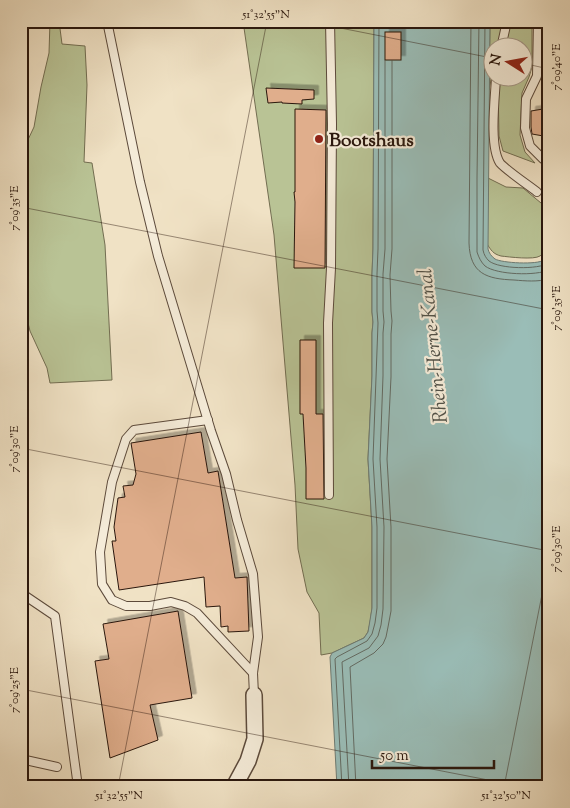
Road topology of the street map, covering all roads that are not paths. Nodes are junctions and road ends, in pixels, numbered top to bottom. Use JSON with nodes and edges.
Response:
{"nodes":[{"id":1,"x":107,"y":21,"type":"edge"},
{"id":2,"x":330,"y":21,"type":"edge"},
{"id":3,"x":507,"y":21,"type":"edge"},
{"id":4,"x":538,"y":21,"type":"edge"},
{"id":5,"x":504,"y":38,"type":"edge"},
{"id":6,"x":496,"y":88,"type":"edge"},
{"id":7,"x":549,"y":160,"type":"edge"},
{"id":8,"x":537,"y":192,"type":"dead end"},
{"id":9,"x":208,"y":420,"type":"junction"},
{"id":10,"x":329,"y":495,"type":"dead end"},
{"id":11,"x":21,"y":593,"type":"edge"},
{"id":12,"x":254,"y":673,"type":"junction"},
{"id":13,"x":254,"y":695,"type":"joint"},
{"id":14,"x":21,"y":759,"type":"edge"},
{"id":15,"x":57,"y":767,"type":"dead end"},
{"id":16,"x":78,"y":787,"type":"edge"},
{"id":17,"x":234,"y":787,"type":"edge"}],
"edges":[{"from":1,"to":9,"type":"lane"},
{"from":2,"to":10,"type":"lane"},
{"from":3,"to":5,"type":"lane"},
{"from":4,"to":7,"type":"lane"},
{"from":6,"to":8,"type":"lane"},
{"from":9,"to":12,"type":"lane"},
{"from":9,"to":12,"type":"lane"},
{"from":11,"to":16,"type":"lane"},
{"from":12,"to":13,"type":"lane"},
{"from":13,"to":17,"type":"street"},
{"from":14,"to":15,"type":"lane"}]}
